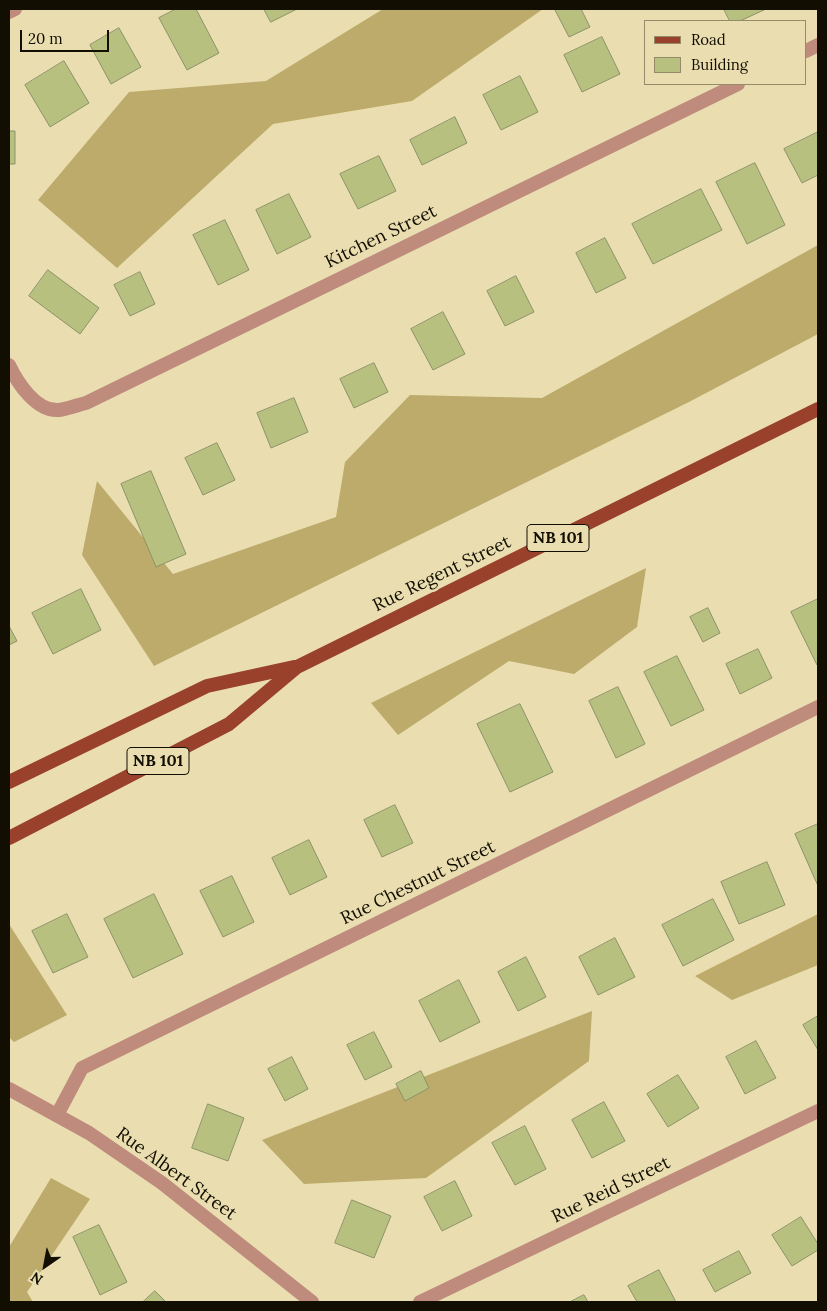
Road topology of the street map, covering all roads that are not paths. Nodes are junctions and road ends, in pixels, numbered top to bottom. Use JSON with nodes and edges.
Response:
{"nodes":[{"id":1,"x":15,"y":9,"type":"edge"},
{"id":2,"x":9,"y":12,"type":"edge"},
{"id":3,"x":736,"y":85,"type":"edge"},
{"id":4,"x":9,"y":365,"type":"edge"},
{"id":5,"x":818,"y":409,"type":"edge"},
{"id":6,"x":297,"y":667,"type":"junction"},
{"id":7,"x":818,"y":707,"type":"edge"},
{"id":8,"x":9,"y":782,"type":"edge"},
{"id":9,"x":9,"y":838,"type":"edge"},
{"id":10,"x":9,"y":1089,"type":"edge"},
{"id":11,"x":818,"y":1111,"type":"edge"},
{"id":12,"x":57,"y":1115,"type":"junction"},
{"id":13,"x":312,"y":1302,"type":"edge"},
{"id":14,"x":420,"y":1302,"type":"edge"}],
"edges":[{"from":1,"to":2,"type":"street"},
{"from":3,"to":4,"type":"street","name":"Kitchen Street"},
{"from":5,"to":6,"type":"main road","name":"Rue Regent Street","number":"NB 101"},
{"from":6,"to":8,"type":"main road","name":"Rue Regent Street","number":"NB 101"},
{"from":6,"to":9,"type":"main road","name":"Rue Regent Street","number":"NB 101"},
{"from":7,"to":12,"type":"street","name":"Rue Chestnut Street"},
{"from":10,"to":12,"type":"street","name":"Rue Albert Street"},
{"from":11,"to":14,"type":"street","name":"Rue Reid Street"},
{"from":12,"to":13,"type":"street","name":"Rue Albert Street"}]}
